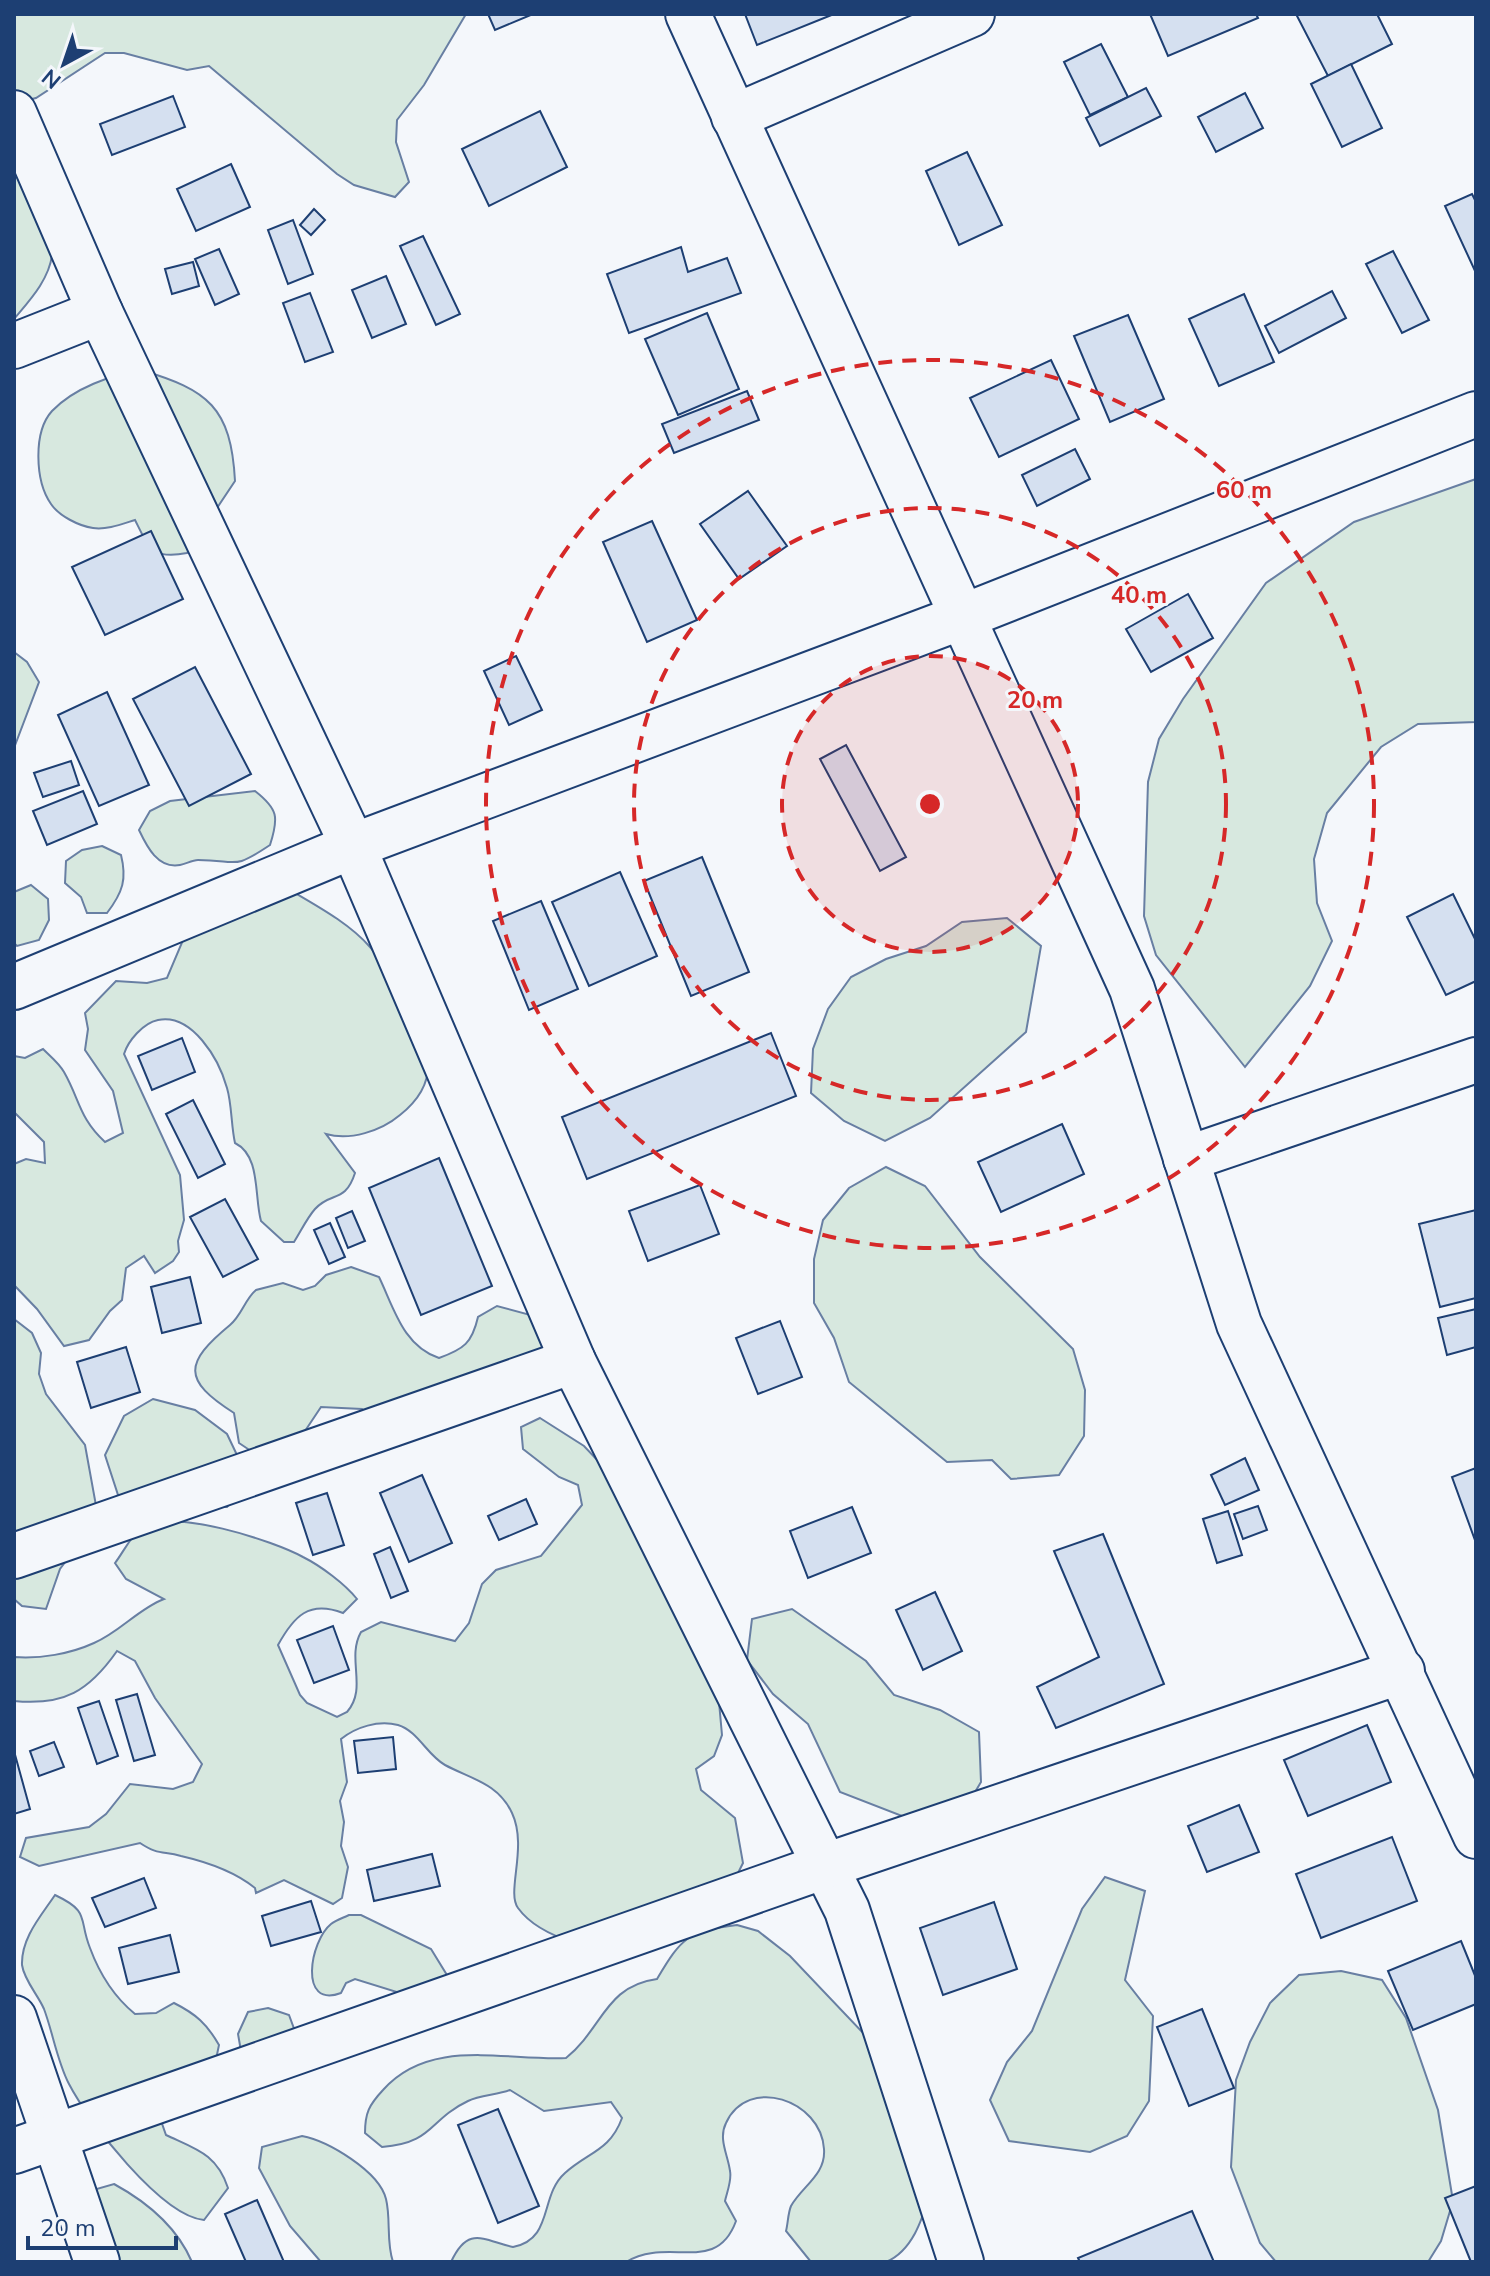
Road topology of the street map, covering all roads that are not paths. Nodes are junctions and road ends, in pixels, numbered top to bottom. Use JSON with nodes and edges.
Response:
{"nodes":[{"id":1,"x":688,"y":14,"type":"edge"},
{"id":2,"x":972,"y":14,"type":"edge"},
{"id":3,"x":14,"y":113,"type":"edge"},
{"id":4,"x":734,"y":117,"type":"junction"},
{"id":5,"x":100,"y":312,"type":"junction"},
{"id":6,"x":14,"y":346,"type":"edge"},
{"id":7,"x":1476,"y":414,"type":"edge"},
{"id":8,"x":962,"y":617,"type":"junction"},
{"id":9,"x":353,"y":846,"type":"junction"},
{"id":10,"x":14,"y":987,"type":"edge"},
{"id":11,"x":1476,"y":1060,"type":"edge"},
{"id":12,"x":1186,"y":1159,"type":"junction"},
{"id":13,"x":573,"y":1361,"type":"junction"},
{"id":14,"x":14,"y":1556,"type":"edge"},
{"id":15,"x":1402,"y":1671,"type":"junction"},
{"id":16,"x":1476,"y":1836,"type":"edge"},
{"id":17,"x":825,"y":1866,"type":"junction"},
{"id":18,"x":14,"y":2018,"type":"edge"},
{"id":19,"x":34,"y":2144,"type":"edge"},
{"id":20,"x":97,"y":2262,"type":"edge"},
{"id":21,"x":961,"y":2262,"type":"edge"}],
"edges":[{"from":1,"to":4,"type":"street"},
{"from":2,"to":4,"type":"street"},
{"from":3,"to":5,"type":"street"},
{"from":4,"to":8,"type":"street"},
{"from":5,"to":6,"type":"street"},
{"from":5,"to":9,"type":"street"},
{"from":7,"to":8,"type":"street"},
{"from":8,"to":9,"type":"street"},
{"from":8,"to":12,"type":"street"},
{"from":9,"to":10,"type":"street"},
{"from":9,"to":13,"type":"street"},
{"from":11,"to":12,"type":"street"},
{"from":12,"to":15,"type":"street"},
{"from":13,"to":14,"type":"street"},
{"from":13,"to":17,"type":"street"},
{"from":15,"to":16,"type":"street"},
{"from":15,"to":17,"type":"street"},
{"from":17,"to":19,"type":"street"},
{"from":17,"to":21,"type":"street"},
{"from":18,"to":19,"type":"street"},
{"from":19,"to":20,"type":"street"}]}
